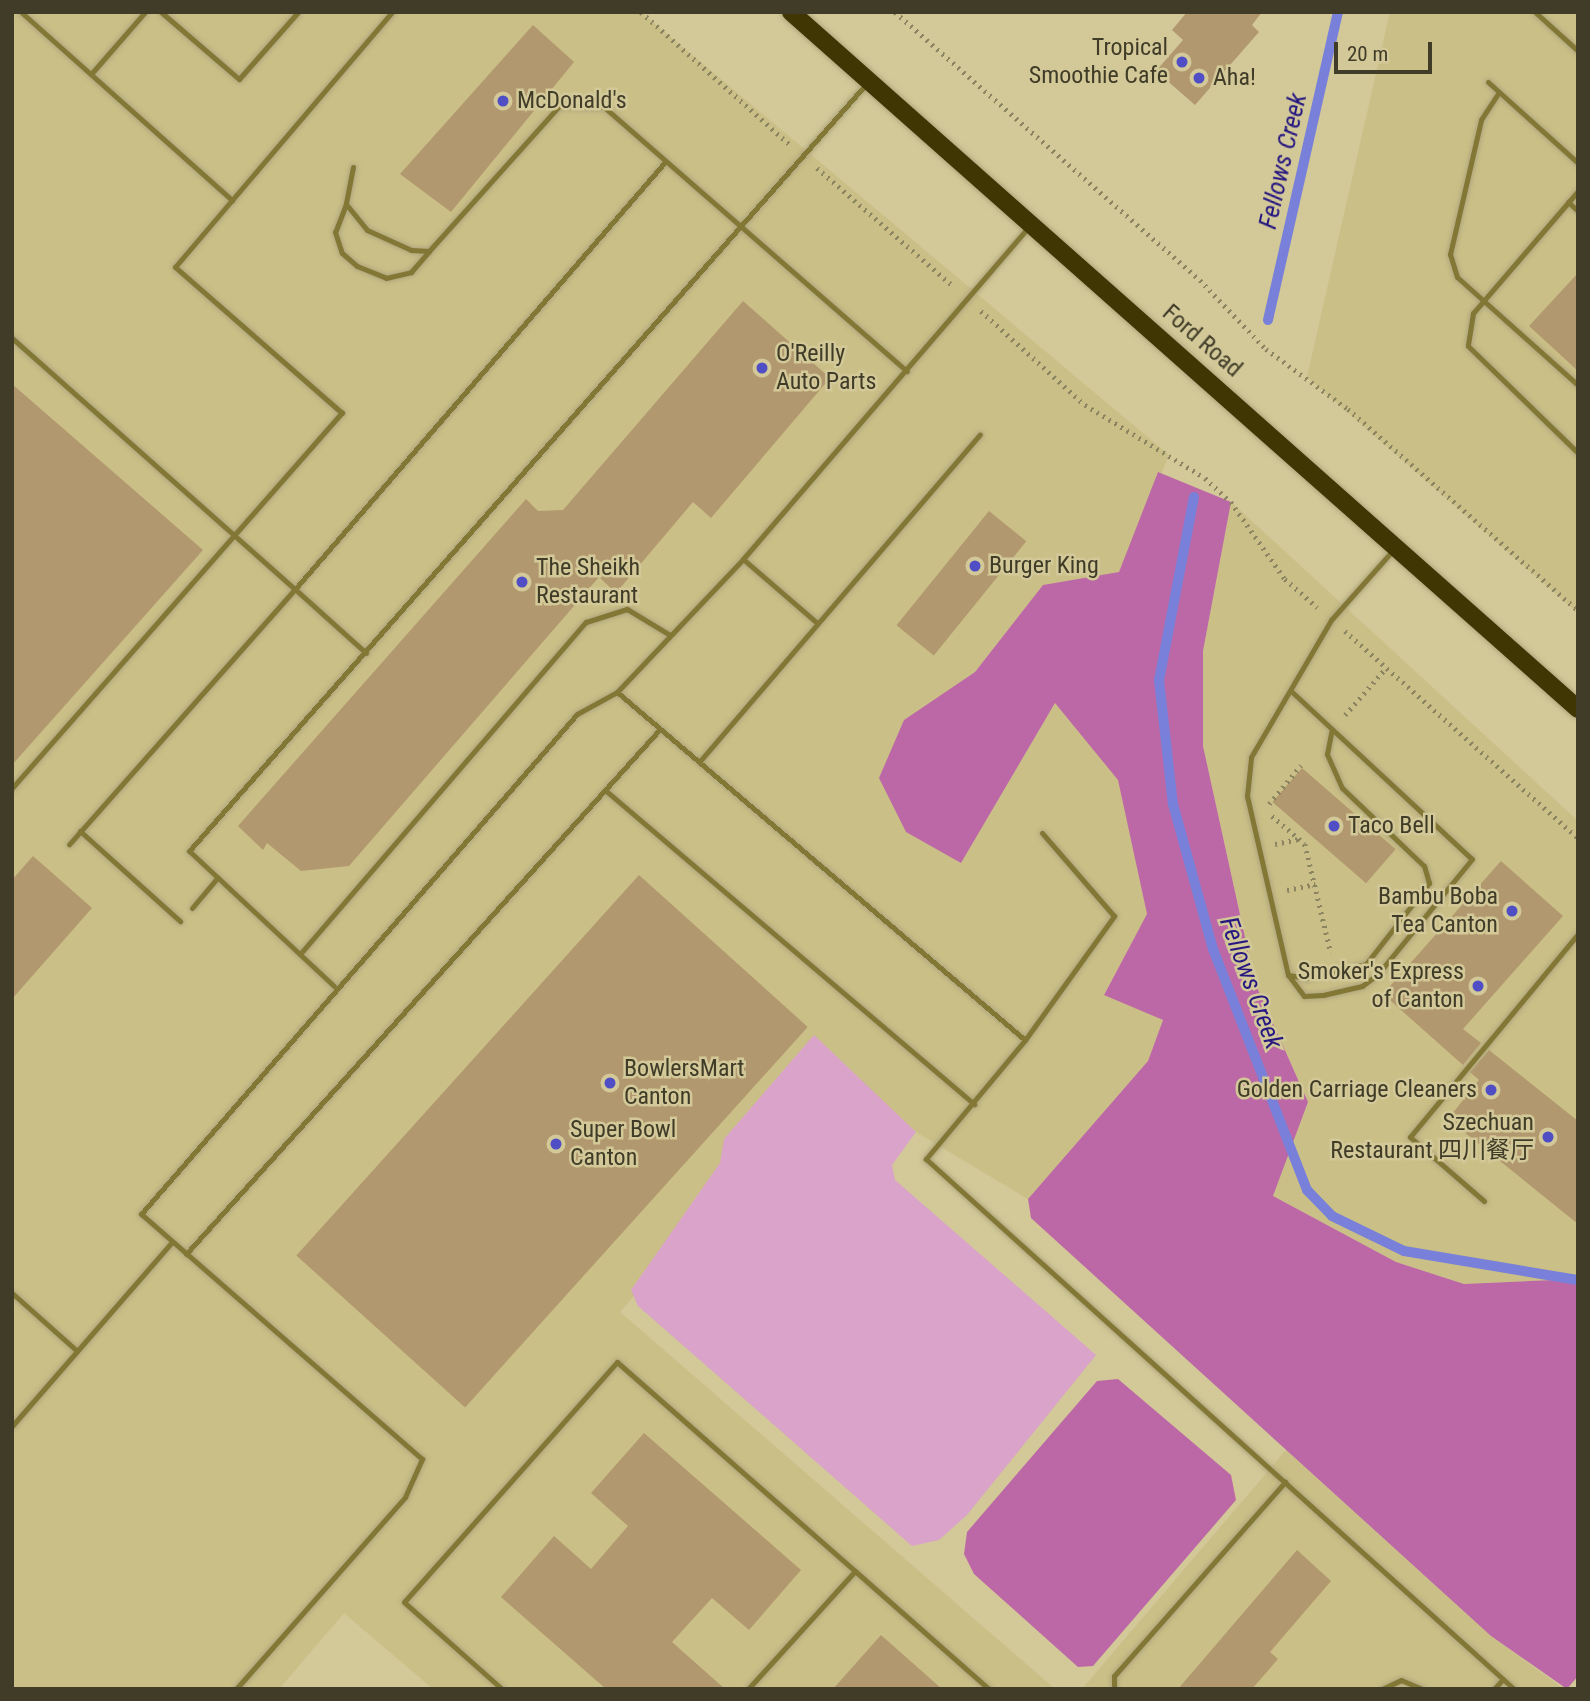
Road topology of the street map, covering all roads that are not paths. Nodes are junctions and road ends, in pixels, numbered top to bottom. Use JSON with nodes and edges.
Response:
{"nodes":[{"id":1,"x":21,"y":12,"type":"edge"},
{"id":2,"x":145,"y":12,"type":"edge"},
{"id":3,"x":161,"y":12,"type":"edge"},
{"id":4,"x":298,"y":12,"type":"edge"},
{"id":5,"x":392,"y":12,"type":"edge"},
{"id":6,"x":791,"y":12,"type":"edge"},
{"id":7,"x":1535,"y":12,"type":"edge"},
{"id":8,"x":1578,"y":51,"type":"edge"},
{"id":9,"x":90,"y":74,"type":"junction"},
{"id":10,"x":869,"y":81,"type":"junction"},
{"id":11,"x":1488,"y":82,"type":"dead end"},
{"id":12,"x":1499,"y":92,"type":"junction"},
{"id":13,"x":666,"y":162,"type":"junction"},
{"id":14,"x":1578,"y":163,"type":"edge"},
{"id":15,"x":353,"y":167,"type":"dead end"},
{"id":16,"x":1578,"y":191,"type":"edge"},
{"id":17,"x":232,"y":200,"type":"junction"},
{"id":18,"x":1568,"y":202,"type":"junction"},
{"id":19,"x":346,"y":204,"type":"junction"},
{"id":20,"x":1578,"y":211,"type":"edge"},
{"id":21,"x":1031,"y":224,"type":"junction"},
{"id":22,"x":742,"y":225,"type":"junction"},
{"id":23,"x":429,"y":251,"type":"junction"},
{"id":24,"x":1483,"y":300,"type":"junction"},
{"id":25,"x":12,"y":338,"type":"edge"},
{"id":26,"x":907,"y":371,"type":"junction"},
{"id":27,"x":1578,"y":385,"type":"edge"},
{"id":28,"x":980,"y":433,"type":"dead end"},
{"id":29,"x":1578,"y":453,"type":"edge"},
{"id":30,"x":234,"y":535,"type":"junction"},
{"id":31,"x":1396,"y":547,"type":"junction"},
{"id":32,"x":743,"y":559,"type":"junction"},
{"id":33,"x":295,"y":589,"type":"junction"},
{"id":34,"x":816,"y":622,"type":"junction"},
{"id":35,"x":670,"y":635,"type":"junction"},
{"id":36,"x":366,"y":653,"type":"junction"},
{"id":37,"x":1291,"y":691,"type":"junction"},
{"id":38,"x":617,"y":692,"type":"junction"},
{"id":39,"x":1578,"y":709,"type":"edge"},
{"id":40,"x":660,"y":729,"type":"junction"},
{"id":41,"x":1332,"y":729,"type":"junction"},
{"id":42,"x":700,"y":761,"type":"junction"},
{"id":43,"x":12,"y":788,"type":"edge"},
{"id":44,"x":606,"y":790,"type":"junction"},
{"id":45,"x":80,"y":831,"type":"junction"},
{"id":46,"x":1042,"y":833,"type":"dead end"},
{"id":47,"x":69,"y":844,"type":"dead end"},
{"id":48,"x":218,"y":877,"type":"junction"},
{"id":49,"x":192,"y":908,"type":"dead end"},
{"id":50,"x":180,"y":921,"type":"dead end"},
{"id":51,"x":1578,"y":934,"type":"edge"},
{"id":52,"x":300,"y":954,"type":"junction"},
{"id":53,"x":1287,"y":975,"type":"junction"},
{"id":54,"x":334,"y":986,"type":"junction"},
{"id":55,"x":1024,"y":1040,"type":"junction"},
{"id":56,"x":974,"y":1104,"type":"junction"},
{"id":57,"x":1483,"y":1201,"type":"dead end"},
{"id":58,"x":172,"y":1242,"type":"junction"},
{"id":59,"x":186,"y":1254,"type":"junction"},
{"id":60,"x":12,"y":1293,"type":"edge"},
{"id":61,"x":77,"y":1351,"type":"junction"},
{"id":62,"x":12,"y":1426,"type":"edge"},
{"id":63,"x":1285,"y":1482,"type":"junction"},
{"id":64,"x":855,"y":1571,"type":"junction"},
{"id":65,"x":1503,"y":1679,"type":"junction"},
{"id":66,"x":236,"y":1689,"type":"edge"},
{"id":67,"x":502,"y":1689,"type":"edge"},
{"id":68,"x":748,"y":1689,"type":"edge"},
{"id":69,"x":989,"y":1689,"type":"edge"},
{"id":70,"x":1114,"y":1689,"type":"edge"},
{"id":71,"x":1382,"y":1689,"type":"edge"},
{"id":72,"x":1422,"y":1689,"type":"edge"},
{"id":73,"x":1494,"y":1689,"type":"edge"},
{"id":74,"x":1514,"y":1689,"type":"edge"}],
"edges":[{"from":1,"to":9,"type":"lane"},
{"from":2,"to":9,"type":"lane"},
{"from":3,"to":4,"type":"lane"},
{"from":5,"to":17,"type":"lane"},
{"from":6,"to":10,"type":"main road","name":"Ford Road"},
{"from":7,"to":8,"type":"lane"},
{"from":9,"to":17,"type":"lane"},
{"from":10,"to":21,"type":"main road","name":"Ford Road"},
{"from":10,"to":22,"type":"lane"},
{"from":11,"to":12,"type":"lane"},
{"from":12,"to":14,"type":"lane"},
{"from":12,"to":24,"type":"lane"},
{"from":13,"to":22,"type":"lane"},
{"from":13,"to":23,"type":"lane"},
{"from":13,"to":33,"type":"lane"},
{"from":15,"to":19,"type":"lane"},
{"from":16,"to":18,"type":"lane"},
{"from":17,"to":30,"type":"lane"},
{"from":18,"to":20,"type":"lane"},
{"from":18,"to":24,"type":"lane"},
{"from":19,"to":23,"type":"lane"},
{"from":19,"to":23,"type":"lane"},
{"from":21,"to":26,"type":"lane"},
{"from":21,"to":31,"type":"main road","name":"Ford Road"},
{"from":22,"to":26,"type":"lane"},
{"from":22,"to":36,"type":"lane"},
{"from":24,"to":27,"type":"lane"},
{"from":24,"to":29,"type":"lane"},
{"from":25,"to":30,"type":"lane"},
{"from":26,"to":32,"type":"lane"},
{"from":28,"to":34,"type":"lane"},
{"from":30,"to":33,"type":"lane"},
{"from":30,"to":43,"type":"lane"},
{"from":31,"to":37,"type":"lane"},
{"from":31,"to":39,"type":"main road","name":"Ford Road"},
{"from":32,"to":34,"type":"lane"},
{"from":32,"to":35,"type":"lane"},
{"from":33,"to":36,"type":"lane"},
{"from":33,"to":45,"type":"lane"},
{"from":34,"to":42,"type":"lane"},
{"from":35,"to":38,"type":"lane"},
{"from":35,"to":52,"type":"lane"},
{"from":36,"to":48,"type":"lane"},
{"from":37,"to":41,"type":"lane"},
{"from":37,"to":53,"type":"lane"},
{"from":38,"to":40,"type":"lane"},
{"from":38,"to":54,"type":"lane"},
{"from":40,"to":42,"type":"lane"},
{"from":40,"to":44,"type":"lane"},
{"from":41,"to":53,"type":"lane"},
{"from":41,"to":53,"type":"lane"},
{"from":42,"to":55,"type":"lane"},
{"from":44,"to":56,"type":"lane"},
{"from":44,"to":59,"type":"lane"},
{"from":45,"to":47,"type":"lane"},
{"from":45,"to":50,"type":"lane"},
{"from":46,"to":55,"type":"lane"},
{"from":48,"to":49,"type":"lane"},
{"from":48,"to":52,"type":"lane"},
{"from":51,"to":57,"type":"lane"},
{"from":52,"to":54,"type":"lane"},
{"from":54,"to":58,"type":"lane"},
{"from":55,"to":56,"type":"lane"},
{"from":56,"to":63,"type":"lane"},
{"from":58,"to":59,"type":"lane"},
{"from":58,"to":61,"type":"lane"},
{"from":59,"to":66,"type":"lane"},
{"from":60,"to":61,"type":"lane"},
{"from":61,"to":62,"type":"lane"},
{"from":63,"to":65,"type":"lane"},
{"from":63,"to":70,"type":"lane"},
{"from":64,"to":67,"type":"lane"},
{"from":64,"to":68,"type":"lane"},
{"from":64,"to":69,"type":"lane"},
{"from":65,"to":73,"type":"lane"},
{"from":65,"to":74,"type":"lane"},
{"from":71,"to":72,"type":"lane"}]}
